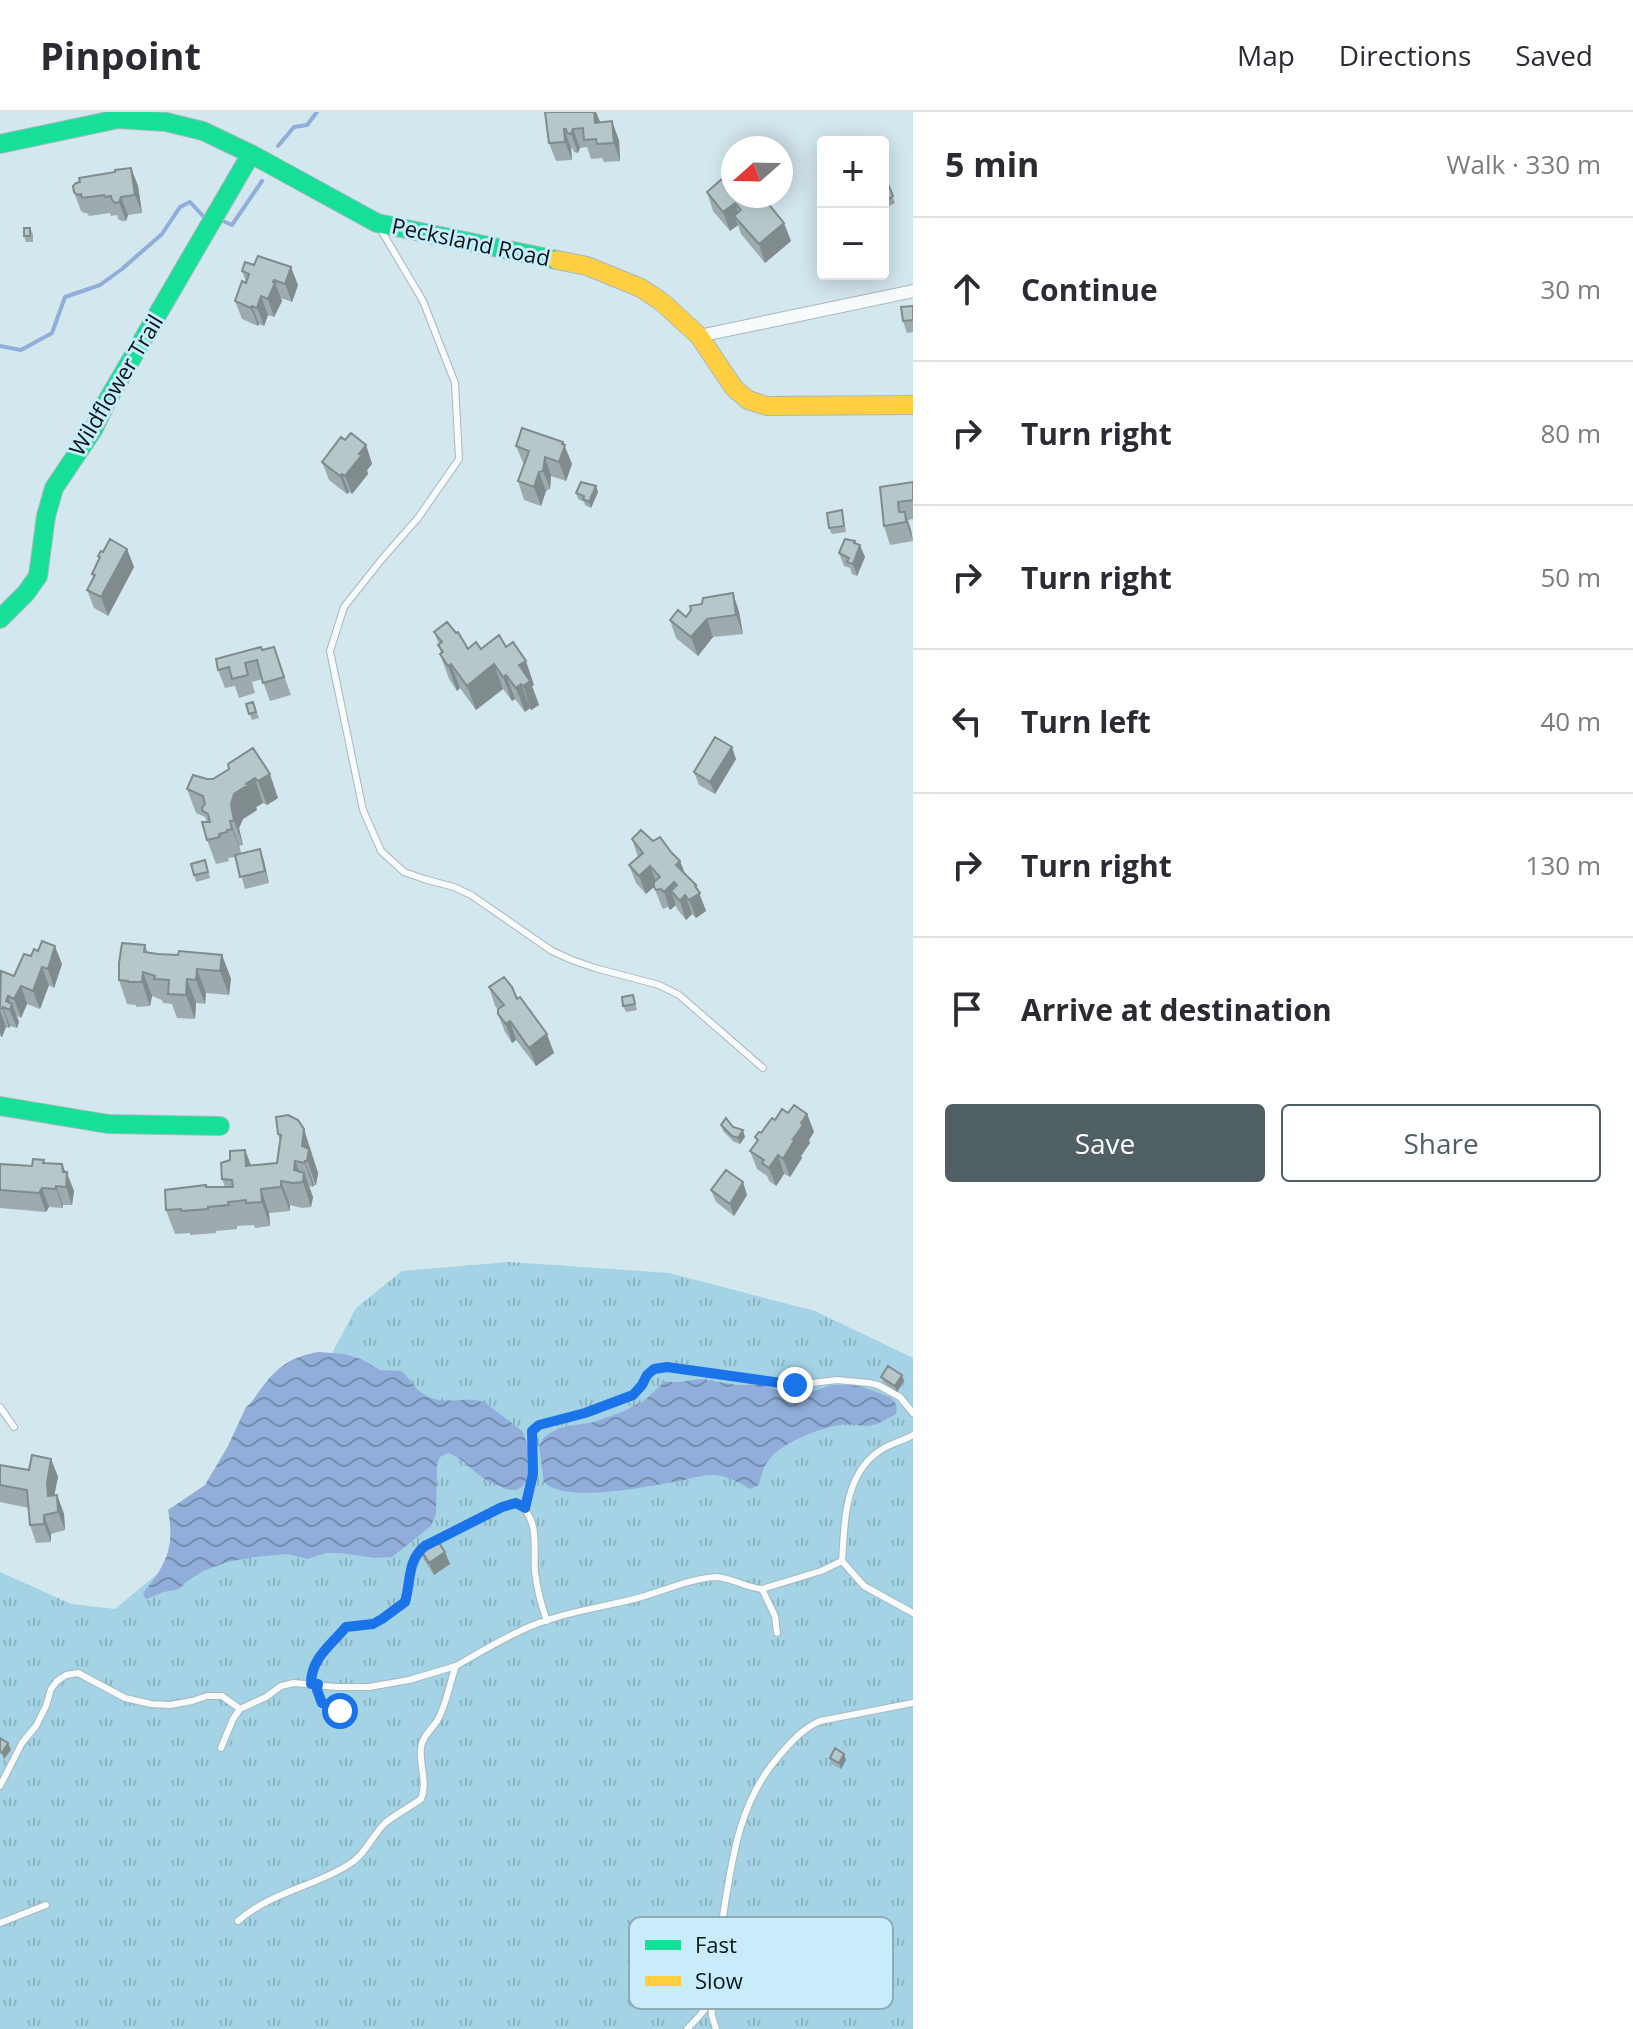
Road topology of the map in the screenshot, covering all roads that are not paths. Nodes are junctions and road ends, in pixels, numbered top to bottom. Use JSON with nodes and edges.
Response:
{"nodes":[{"id":1,"x":165,"y":117,"type":"edge"},
{"id":2,"x":0,"y":144,"type":"edge"},
{"id":3,"x":251,"y":154,"type":"junction"},
{"id":4,"x":377,"y":223,"type":"junction"},
{"id":5,"x":913,"y":291,"type":"edge"},
{"id":6,"x":699,"y":336,"type":"junction"},
{"id":7,"x":913,"y":405,"type":"edge"},
{"id":8,"x":0,"y":619,"type":"edge"},
{"id":9,"x":763,"y":1068,"type":"dead end"},
{"id":10,"x":0,"y":1106,"type":"edge"},
{"id":11,"x":220,"y":1126,"type":"dead end"},
{"id":12,"x":0,"y":1407,"type":"edge"},
{"id":13,"x":913,"y":1413,"type":"edge"},
{"id":14,"x":14,"y":1427,"type":"dead end"},
{"id":15,"x":913,"y":1435,"type":"edge"},
{"id":16,"x":525,"y":1508,"type":"junction"},
{"id":17,"x":842,"y":1561,"type":"junction"},
{"id":18,"x":762,"y":1589,"type":"junction"},
{"id":19,"x":913,"y":1613,"type":"edge"},
{"id":20,"x":547,"y":1621,"type":"junction"},
{"id":21,"x":777,"y":1633,"type":"dead end"},
{"id":22,"x":456,"y":1666,"type":"junction"},
{"id":23,"x":314,"y":1684,"type":"junction"},
{"id":24,"x":322,"y":1703,"type":"dead end"},
{"id":25,"x":913,"y":1703,"type":"edge"},
{"id":26,"x":240,"y":1709,"type":"junction"},
{"id":27,"x":221,"y":1748,"type":"dead end"},
{"id":28,"x":0,"y":1786,"type":"edge"},
{"id":29,"x":46,"y":1905,"type":"dead end"},
{"id":30,"x":722,"y":1917,"type":"edge"},
{"id":31,"x":238,"y":1921,"type":"dead end"},
{"id":32,"x":0,"y":1923,"type":"edge"},
{"id":33,"x":704,"y":2009,"type":"edge"},
{"id":34,"x":712,"y":2009,"type":"edge"},
{"id":35,"x":687,"y":2029,"type":"edge"},
{"id":36,"x":716,"y":2029,"type":"edge"}],
"edges":[{"from":1,"to":2,"type":"street","name":"Pecksland Road"},
{"from":1,"to":3,"type":"street","name":"Pecksland Road"},
{"from":3,"to":4,"type":"street","name":"Pecksland Road"},
{"from":3,"to":8,"type":"street","name":"Wildflower Trail"},
{"from":4,"to":6,"type":"street","name":"Pecksland Road"},
{"from":4,"to":9,"type":"lane"},
{"from":5,"to":6,"type":"street"},
{"from":6,"to":7,"type":"street","name":"Pecksland Road"},
{"from":10,"to":11,"type":"street"},
{"from":12,"to":14,"type":"lane"},
{"from":13,"to":16,"type":"lane"},
{"from":15,"to":17,"type":"lane"},
{"from":16,"to":20,"type":"lane"},
{"from":16,"to":23,"type":"lane"},
{"from":17,"to":18,"type":"lane"},
{"from":17,"to":19,"type":"lane"},
{"from":18,"to":20,"type":"lane"},
{"from":18,"to":21,"type":"lane"},
{"from":20,"to":22,"type":"lane"},
{"from":22,"to":23,"type":"lane"},
{"from":22,"to":31,"type":"lane"},
{"from":23,"to":24,"type":"lane"},
{"from":23,"to":26,"type":"lane"},
{"from":25,"to":30,"type":"lane"},
{"from":26,"to":27,"type":"lane"},
{"from":26,"to":28,"type":"lane"},
{"from":29,"to":32,"type":"lane"},
{"from":33,"to":35,"type":"lane"},
{"from":34,"to":36,"type":"lane"}]}
